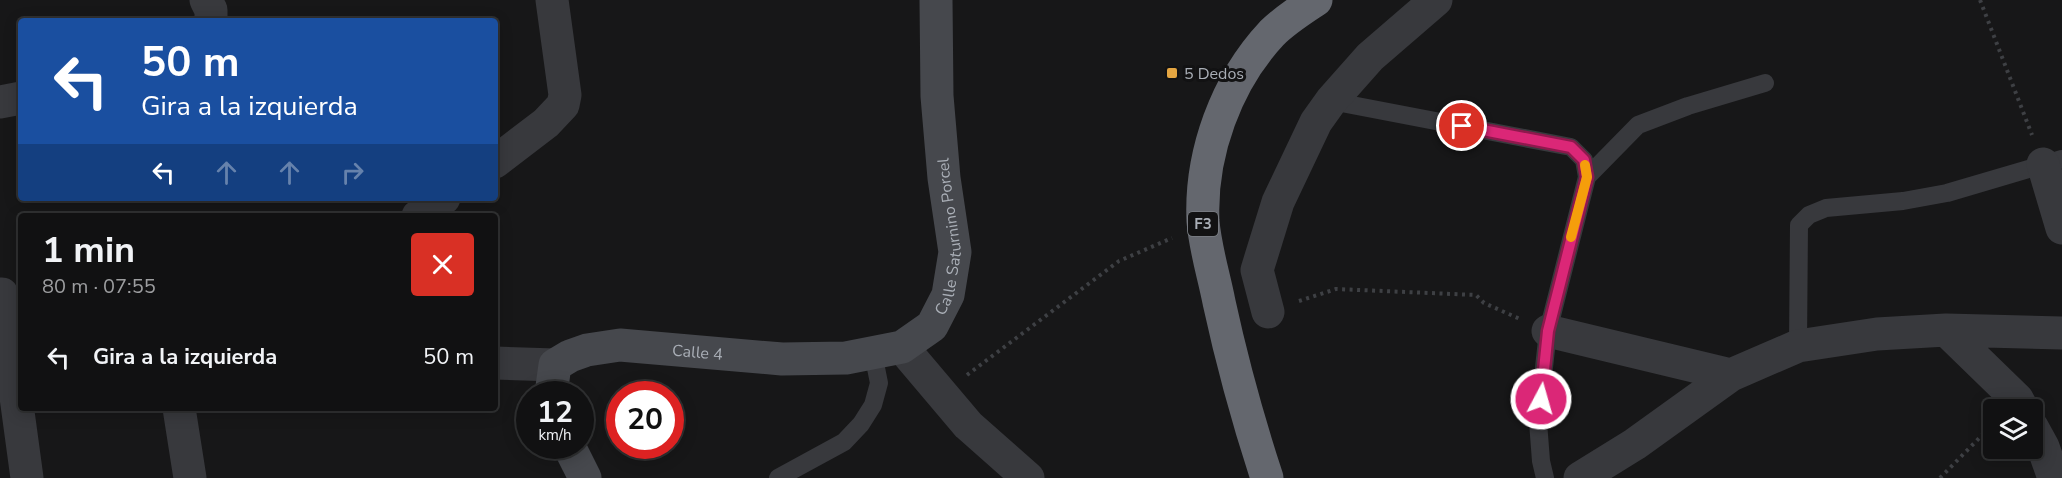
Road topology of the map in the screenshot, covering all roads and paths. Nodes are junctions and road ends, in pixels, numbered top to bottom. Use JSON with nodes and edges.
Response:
{"nodes":[{"id":1,"x":206,"y":0,"type":"edge"},
{"id":2,"x":552,"y":0,"type":"edge"},
{"id":3,"x":936,"y":0,"type":"edge"},
{"id":4,"x":1316,"y":0,"type":"edge"},
{"id":5,"x":1436,"y":0,"type":"edge"},
{"id":6,"x":1980,"y":0,"type":"edge"},
{"id":7,"x":211,"y":18,"type":"edge"},
{"id":8,"x":1765,"y":83,"type":"dead end"},
{"id":9,"x":18,"y":99,"type":"edge"},
{"id":10,"x":1331,"y":101,"type":"junction"},
{"id":11,"x":0,"y":102,"type":"edge"},
{"id":12,"x":498,"y":160,"type":"edge"},
{"id":13,"x":2052,"y":161,"type":"edge"},
{"id":14,"x":1587,"y":177,"type":"junction"},
{"id":15,"x":440,"y":201,"type":"edge"},
{"id":16,"x":422,"y":213,"type":"edge"},
{"id":17,"x":1203,"y":224,"type":"junction"},
{"id":18,"x":2062,"y":228,"type":"edge"},
{"id":19,"x":2,"y":294,"type":"dead end"},
{"id":20,"x":1268,"y":312,"type":"joint"},
{"id":21,"x":1946,"y":330,"type":"junction"},
{"id":22,"x":1548,"y":331,"type":"junction"},
{"id":23,"x":2062,"y":333,"type":"edge"},
{"id":24,"x":1798,"y":346,"type":"junction"},
{"id":25,"x":887,"y":350,"type":"junction"},
{"id":26,"x":498,"y":364,"type":"edge"},
{"id":27,"x":1731,"y":375,"type":"junction"},
{"id":28,"x":553,"y":380,"type":"edge"},
{"id":29,"x":942,"y":393,"type":"junction"},
{"id":30,"x":2017,"y":399,"type":"edge"},
{"id":31,"x":179,"y":411,"type":"edge"},
{"id":32,"x":1983,"y":434,"type":"edge"},
{"id":33,"x":2043,"y":447,"type":"edge"},
{"id":34,"x":576,"y":459,"type":"edge"},
{"id":35,"x":27,"y":478,"type":"edge"},
{"id":36,"x":190,"y":478,"type":"edge"},
{"id":37,"x":585,"y":478,"type":"edge"},
{"id":38,"x":778,"y":478,"type":"edge"},
{"id":39,"x":1028,"y":478,"type":"edge"},
{"id":40,"x":1267,"y":478,"type":"edge"},
{"id":41,"x":1545,"y":478,"type":"edge"},
{"id":42,"x":1580,"y":478,"type":"edge"},
{"id":43,"x":1940,"y":478,"type":"edge"},
{"id":44,"x":2054,"y":478,"type":"edge"}],
"edges":[{"from":1,"to":7,"type":"street"},
{"from":2,"to":12,"type":"street"},
{"from":3,"to":25,"type":"street","name":"Calle Saturnino Porcel"},
{"from":4,"to":17,"type":"highway","number":"F3"},
{"from":5,"to":10,"type":"street"},
{"from":6,"to":13,"type":"path"},
{"from":8,"to":14,"type":"lane"},
{"from":9,"to":11,"type":"street"},
{"from":10,"to":14,"type":"lane"},
{"from":10,"to":20,"type":"street"},
{"from":13,"to":18,"type":"street"},
{"from":13,"to":24,"type":"lane"},
{"from":14,"to":22,"type":"lane"},
{"from":15,"to":16,"type":"street"},
{"from":17,"to":29,"type":"path"},
{"from":17,"to":40,"type":"highway","number":"F3"},
{"from":19,"to":35,"type":"street"},
{"from":20,"to":22,"type":"path"},
{"from":21,"to":23,"type":"street"},
{"from":21,"to":24,"type":"street"},
{"from":21,"to":30,"type":"street"},
{"from":22,"to":27,"type":"street"},
{"from":22,"to":41,"type":"lane"},
{"from":24,"to":27,"type":"street"},
{"from":25,"to":28,"type":"street","name":"Calle 4"},
{"from":25,"to":29,"type":"street"},
{"from":25,"to":38,"type":"lane"},
{"from":26,"to":28,"type":"street","name":"Calle 4"},
{"from":27,"to":42,"type":"street"},
{"from":29,"to":39,"type":"street"},
{"from":31,"to":36,"type":"street"},
{"from":32,"to":43,"type":"path"},
{"from":33,"to":44,"type":"street"},
{"from":34,"to":37,"type":"street"}]}
